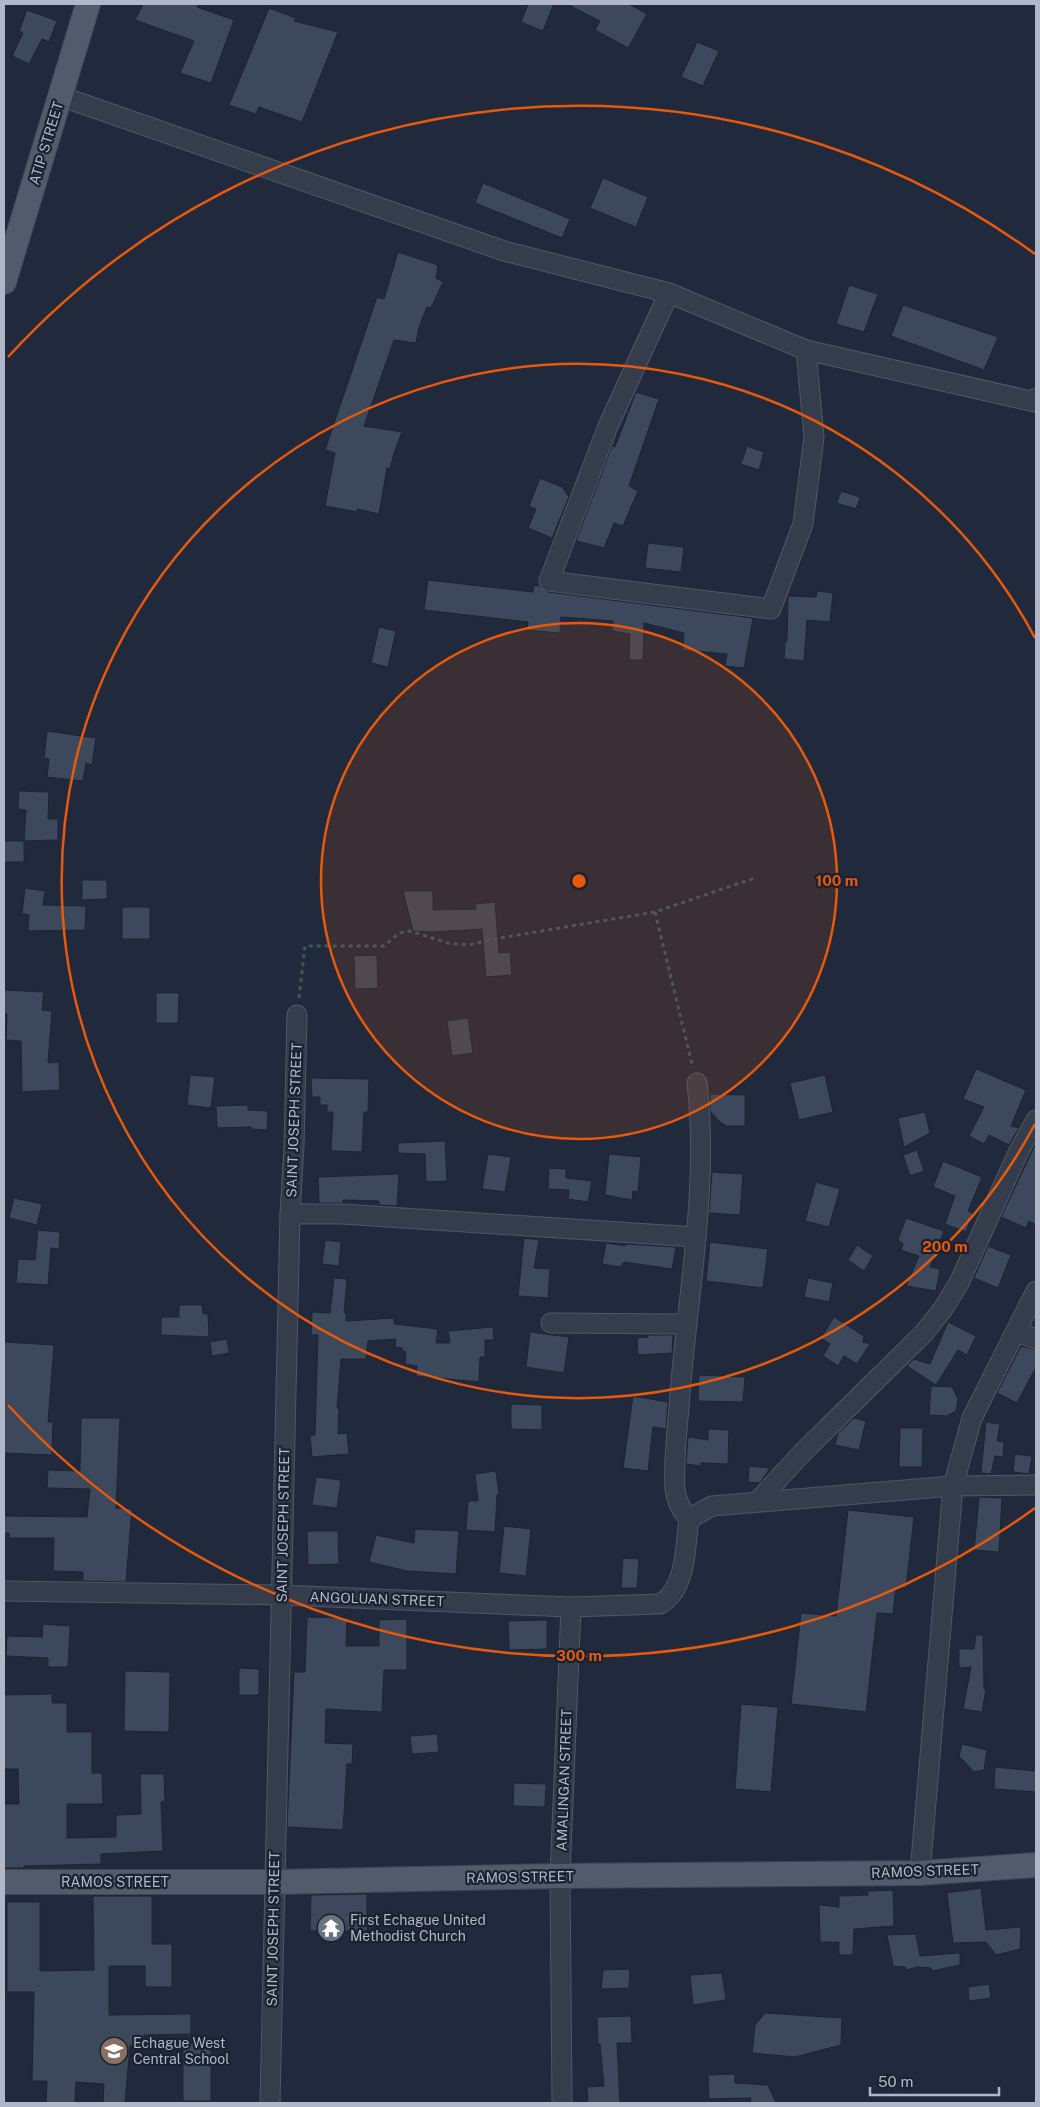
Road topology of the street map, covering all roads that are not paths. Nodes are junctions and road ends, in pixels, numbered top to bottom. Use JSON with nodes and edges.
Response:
{"nodes":[{"id":1,"x":88,"y":4,"type":"edge"},
{"id":2,"x":60,"y":96,"type":"junction"},
{"id":3,"x":4,"y":282,"type":"edge"},
{"id":4,"x":669,"y":293,"type":"junction"},
{"id":5,"x":806,"y":350,"type":"junction"},
{"id":6,"x":1036,"y":398,"type":"edge"},
{"id":7,"x":297,"y":1015,"type":"road end"},
{"id":8,"x":697,"y":1083,"type":"road end"},
{"id":9,"x":1036,"y":1120,"type":"edge"},
{"id":10,"x":290,"y":1214,"type":"junction"},
{"id":11,"x":696,"y":1237,"type":"junction"},
{"id":12,"x":1036,"y":1292,"type":"edge"},
{"id":13,"x":551,"y":1324,"type":"dead end"},
{"id":14,"x":686,"y":1324,"type":"junction"},
{"id":15,"x":1016,"y":1332,"type":"junction"},
{"id":16,"x":1036,"y":1339,"type":"edge"},
{"id":17,"x":1036,"y":1485,"type":"edge"},
{"id":18,"x":953,"y":1486,"type":"junction"},
{"id":19,"x":758,"y":1501,"type":"junction"},
{"id":20,"x":689,"y":1519,"type":"junction"},
{"id":21,"x":4,"y":1591,"type":"edge"},
{"id":22,"x":281,"y":1595,"type":"junction"},
{"id":23,"x":571,"y":1607,"type":"junction"},
{"id":24,"x":1036,"y":1865,"type":"edge"},
{"id":25,"x":920,"y":1873,"type":"junction"},
{"id":26,"x":560,"y":1876,"type":"junction"},
{"id":27,"x":4,"y":1882,"type":"edge"},
{"id":28,"x":274,"y":1882,"type":"junction"},
{"id":29,"x":270,"y":2103,"type":"edge"},
{"id":30,"x":562,"y":2103,"type":"edge"}],
"edges":[{"from":1,"to":2,"type":"main road","name":"ATIP STREET"},
{"from":2,"to":3,"type":"main road","name":"ATIP STREET"},
{"from":2,"to":4,"type":"street"},
{"from":4,"to":5,"type":"street"},
{"from":4,"to":5,"type":"street"},
{"from":5,"to":6,"type":"street"},
{"from":7,"to":10,"type":"street","name":"SAINT JOSEPH STREET"},
{"from":8,"to":11,"type":"street"},
{"from":9,"to":19,"type":"street"},
{"from":10,"to":11,"type":"street"},
{"from":10,"to":22,"type":"street","name":"SAINT JOSEPH STREET"},
{"from":11,"to":14,"type":"street"},
{"from":12,"to":15,"type":"street"},
{"from":13,"to":14,"type":"street"},
{"from":14,"to":20,"type":"street"},
{"from":15,"to":16,"type":"street"},
{"from":15,"to":18,"type":"street"},
{"from":17,"to":18,"type":"street"},
{"from":18,"to":19,"type":"street"},
{"from":18,"to":25,"type":"street"},
{"from":19,"to":20,"type":"street"},
{"from":20,"to":23,"type":"street","name":"ANGOLUAN STREET"},
{"from":21,"to":22,"type":"street","name":"ANGOLUAN STREET"},
{"from":22,"to":23,"type":"street","name":"ANGOLUAN STREET"},
{"from":22,"to":28,"type":"street","name":"SAINT JOSEPH STREET"},
{"from":23,"to":26,"type":"street","name":"AMALINGAN STREET"},
{"from":24,"to":25,"type":"main road","name":"RAMOS STREET"},
{"from":25,"to":26,"type":"main road","name":"RAMOS STREET"},
{"from":26,"to":28,"type":"main road","name":"RAMOS STREET"},
{"from":26,"to":30,"type":"street","name":"AMALINGAN STREET"},
{"from":27,"to":28,"type":"main road","name":"RAMOS STREET"},
{"from":28,"to":29,"type":"street","name":"SAINT JOSEPH STREET"}]}
